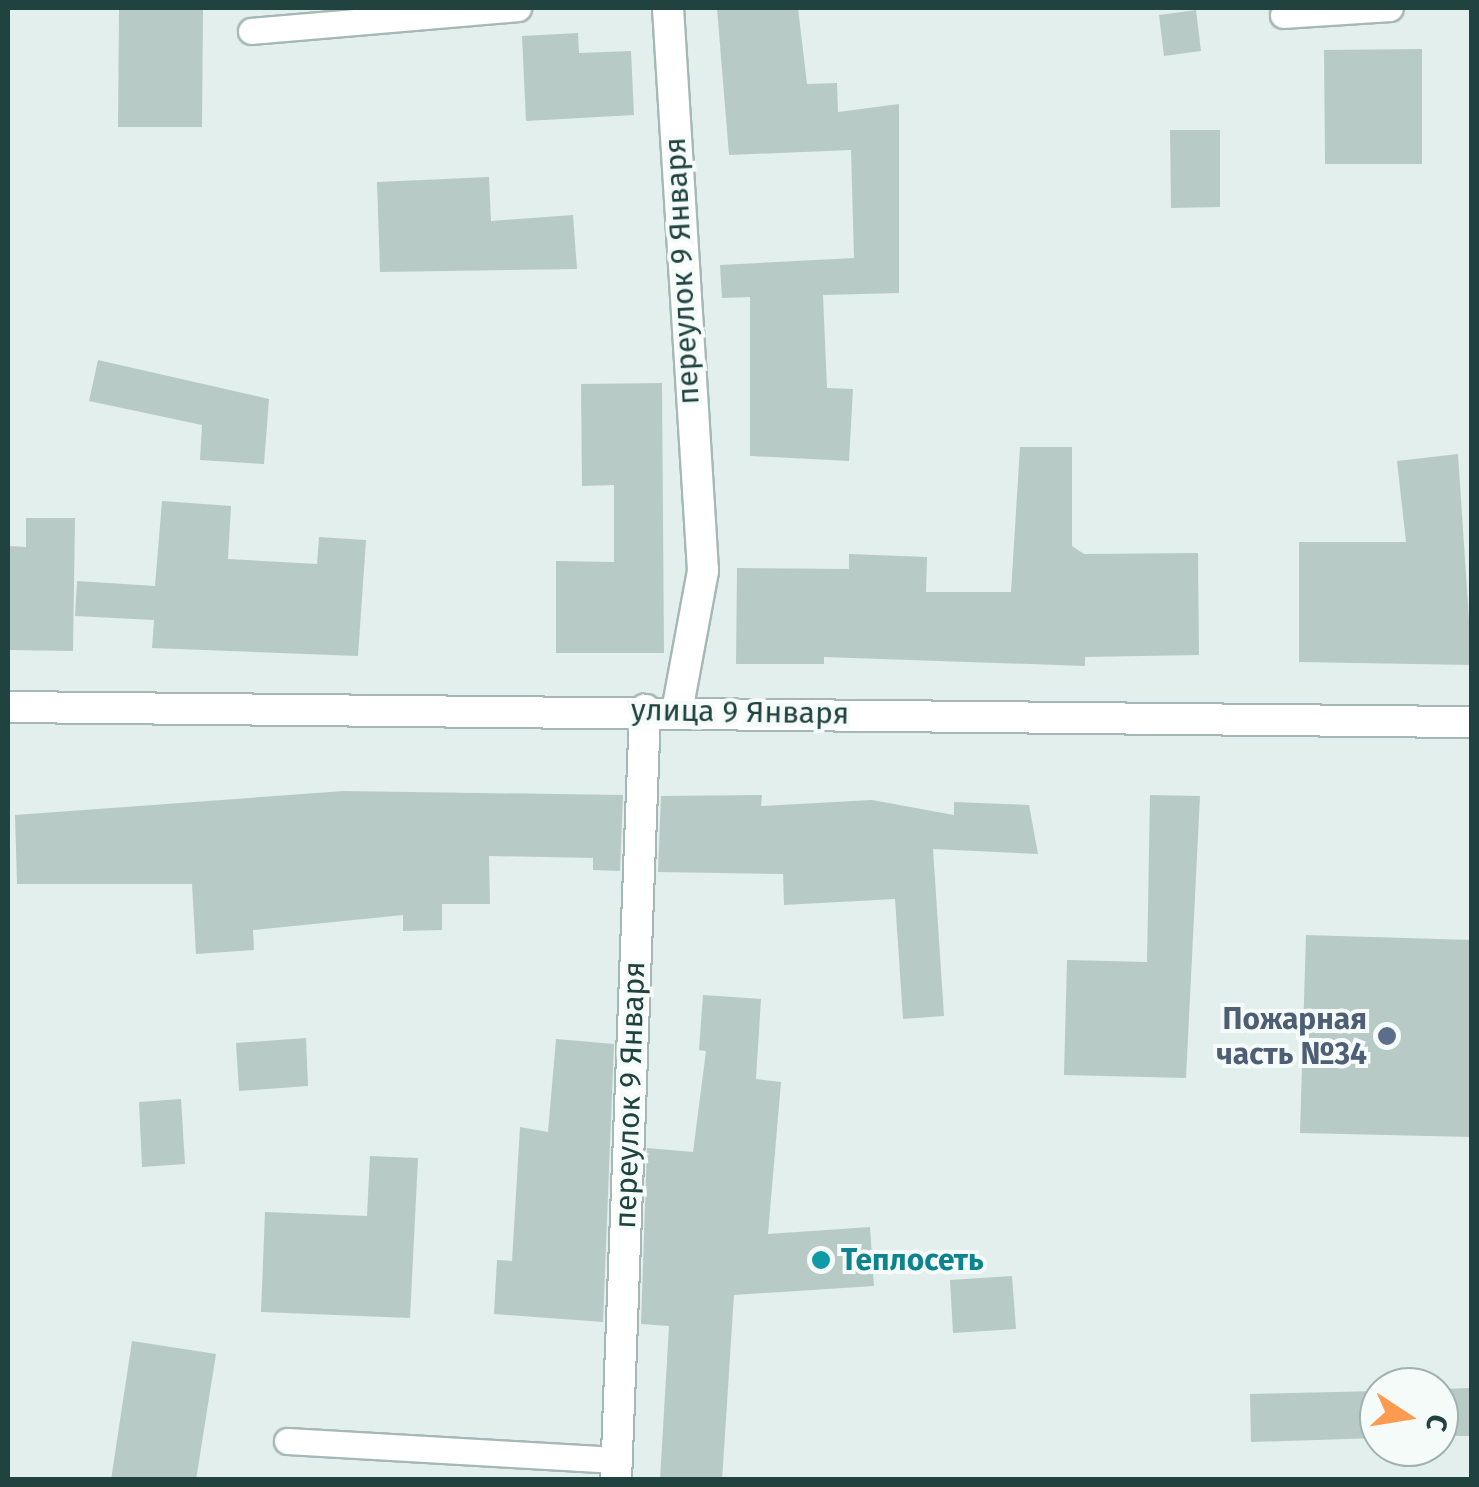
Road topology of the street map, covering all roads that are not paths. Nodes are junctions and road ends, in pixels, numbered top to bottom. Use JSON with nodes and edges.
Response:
{"nodes":[{"id":1,"x":518,"y":8,"type":"edge"},
{"id":2,"x":668,"y":8,"type":"edge"},
{"id":3,"x":1390,"y":8,"type":"edge"},
{"id":4,"x":1282,"y":15,"type":"dead end"},
{"id":5,"x":251,"y":31,"type":"dead end"},
{"id":6,"x":8,"y":708,"type":"edge"},
{"id":7,"x":645,"y":710,"type":"junction"},
{"id":8,"x":677,"y":711,"type":"junction"},
{"id":9,"x":1472,"y":722,"type":"edge"},
{"id":10,"x":287,"y":1441,"type":"dead end"},
{"id":11,"x":616,"y":1470,"type":"edge"}],
"edges":[{"from":1,"to":5,"type":"lane"},
{"from":2,"to":8,"type":"street","name":"переулок 9 Января"},
{"from":3,"to":4,"type":"lane"},
{"from":6,"to":7,"type":"street","name":"улица 9 Января"},
{"from":7,"to":8,"type":"street","name":"улица 9 Января"},
{"from":7,"to":11,"type":"street","name":"переулок 9 Января"},
{"from":8,"to":9,"type":"street","name":"улица 9 Января"},
{"from":10,"to":11,"type":"lane"}]}
